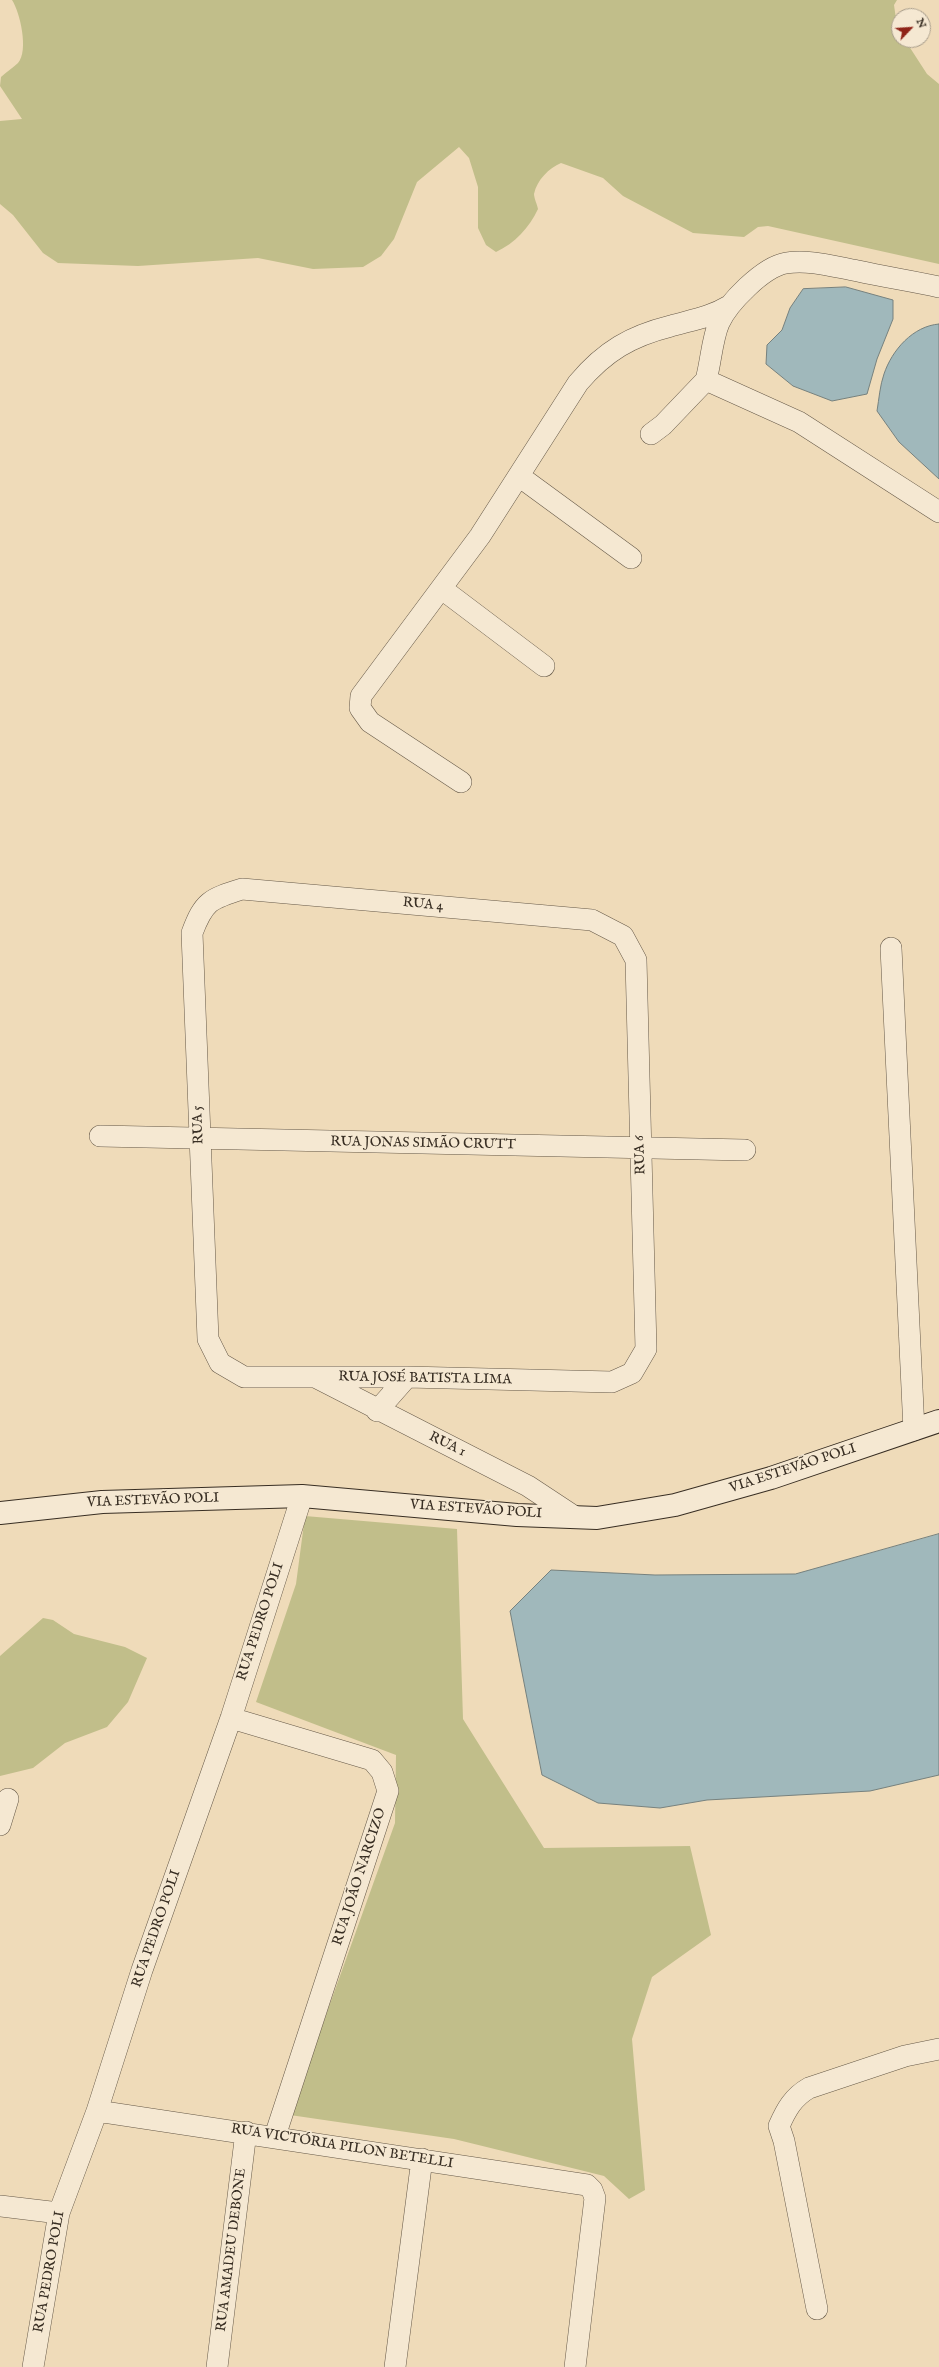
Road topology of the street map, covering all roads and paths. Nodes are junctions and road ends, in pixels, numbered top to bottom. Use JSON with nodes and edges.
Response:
{"nodes":[{"id":1,"x":939,"y":287,"type":"edge"},
{"id":2,"x":713,"y":322,"type":"junction"},
{"id":3,"x":706,"y":380,"type":"junction"},
{"id":4,"x":651,"y":434,"type":"dead end"},
{"id":5,"x":519,"y":476,"type":"junction"},
{"id":6,"x":939,"y":512,"type":"edge"},
{"id":7,"x":631,"y":558,"type":"dead end"},
{"id":8,"x":442,"y":589,"type":"junction"},
{"id":9,"x":544,"y":666,"type":"dead end"},
{"id":10,"x":461,"y":782,"type":"dead end"},
{"id":11,"x":220,"y":896,"type":"joint"},
{"id":12,"x":623,"y":936,"type":"joint"},
{"id":13,"x":891,"y":948,"type":"dead end"},
{"id":14,"x":100,"y":1136,"type":"dead end"},
{"id":15,"x":200,"y":1140,"type":"junction"},
{"id":16,"x":641,"y":1148,"type":"junction"},
{"id":17,"x":746,"y":1150,"type":"dead end"},
{"id":18,"x":220,"y":1363,"type":"joint"},
{"id":19,"x":632,"y":1373,"type":"joint"},
{"id":20,"x":407,"y":1377,"type":"junction"},
{"id":21,"x":316,"y":1378,"type":"junction"},
{"id":22,"x":377,"y":1411,"type":"junction"},
{"id":23,"x":939,"y":1421,"type":"edge"},
{"id":24,"x":914,"y":1430,"type":"junction"},
{"id":25,"x":302,"y":1496,"type":"junction"},
{"id":26,"x":0,"y":1513,"type":"edge"},
{"id":27,"x":575,"y":1517,"type":"junction"},
{"id":28,"x":231,"y":1718,"type":"junction"},
{"id":29,"x":8,"y":1800,"type":"dead end"},
{"id":30,"x":0,"y":1825,"type":"edge"},
{"id":31,"x":939,"y":2049,"type":"edge"},
{"id":32,"x":97,"y":2111,"type":"junction"},
{"id":33,"x":246,"y":2132,"type":"junction"},
{"id":34,"x":275,"y":2136,"type":"junction"},
{"id":35,"x":422,"y":2159,"type":"junction"},
{"id":36,"x":0,"y":2206,"type":"edge"},
{"id":37,"x":60,"y":2213,"type":"junction"},
{"id":38,"x":818,"y":2309,"type":"dead end"},
{"id":39,"x":33,"y":2367,"type":"edge"},
{"id":40,"x":217,"y":2367,"type":"edge"},
{"id":41,"x":395,"y":2367,"type":"edge"},
{"id":42,"x":575,"y":2367,"type":"edge"}],
"edges":[{"from":1,"to":2,"type":"street"},
{"from":2,"to":3,"type":"street"},
{"from":2,"to":5,"type":"street"},
{"from":3,"to":4,"type":"street"},
{"from":3,"to":6,"type":"street"},
{"from":5,"to":7,"type":"street"},
{"from":5,"to":8,"type":"street"},
{"from":8,"to":9,"type":"street"},
{"from":8,"to":10,"type":"street"},
{"from":11,"to":12,"type":"street","name":"RUA 4"},
{"from":11,"to":15,"type":"street","name":"RUA 5"},
{"from":12,"to":16,"type":"street","name":"RUA 6"},
{"from":13,"to":24,"type":"street"},
{"from":14,"to":15,"type":"street","name":"RUA JONAS SIMÃO CRUTT"},
{"from":15,"to":16,"type":"street","name":"RUA JONAS SIMÃO CRUTT"},
{"from":15,"to":18,"type":"street","name":"RUA 5"},
{"from":16,"to":17,"type":"street","name":"RUA JONAS SIMÃO CRUTT"},
{"from":16,"to":19,"type":"street","name":"RUA 6"},
{"from":18,"to":21,"type":"street","name":"RUA JOSÉ BATISTA LIMA"},
{"from":19,"to":20,"type":"street","name":"RUA JOSÉ BATISTA LIMA"},
{"from":20,"to":21,"type":"street","name":"RUA JOSÉ BATISTA LIMA"},
{"from":20,"to":22,"type":"street"},
{"from":21,"to":22,"type":"street","name":"RUA 1"},
{"from":22,"to":27,"type":"street","name":"RUA 1"},
{"from":23,"to":24,"type":"main road","name":"VIA ESTEVÃO POLI"},
{"from":24,"to":27,"type":"main road","name":"VIA ESTEVÃO POLI"},
{"from":25,"to":26,"type":"main road","name":"VIA ESTEVÃO POLI"},
{"from":25,"to":27,"type":"main road","name":"VIA ESTEVÃO POLI"},
{"from":25,"to":28,"type":"street","name":"RUA PEDRO POLI"},
{"from":28,"to":32,"type":"street","name":"RUA PEDRO POLI"},
{"from":28,"to":34,"type":"street","name":"RUA JOÃO NARCIZO"},
{"from":29,"to":30,"type":"street"},
{"from":31,"to":38,"type":"street"},
{"from":32,"to":33,"type":"street","name":"RUA VICTÓRIA PILON BETELLI"},
{"from":32,"to":37,"type":"street","name":"RUA PEDRO POLI"},
{"from":33,"to":34,"type":"street","name":"RUA VICTÓRIA PILON BETELLI"},
{"from":33,"to":40,"type":"street","name":"RUA AMADEU DEBONE"},
{"from":34,"to":35,"type":"street","name":"RUA VICTÓRIA PILON BETELLI"},
{"from":35,"to":41,"type":"street"},
{"from":35,"to":42,"type":"street","name":"RUA VICTÓRIA PILON BETELLI"},
{"from":36,"to":37,"type":"street"},
{"from":37,"to":39,"type":"street","name":"RUA PEDRO POLI"}]}
